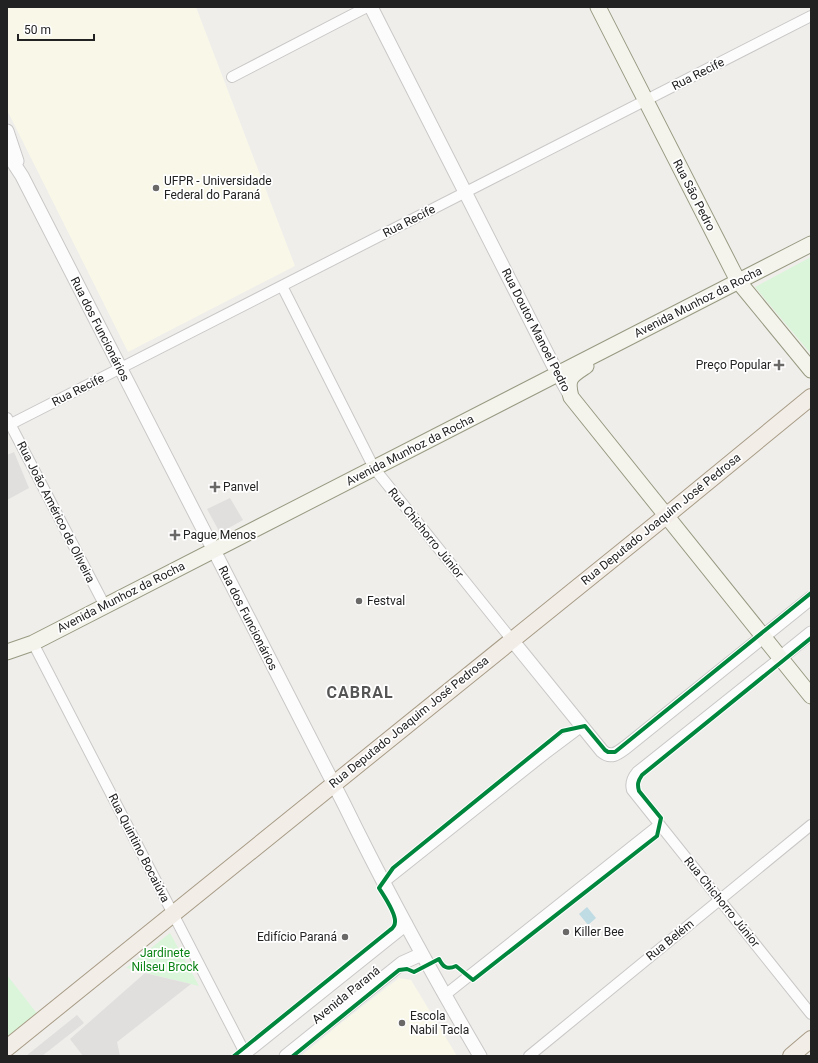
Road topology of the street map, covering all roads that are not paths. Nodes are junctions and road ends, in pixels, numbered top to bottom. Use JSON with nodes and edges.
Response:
{"nodes":[{"id":1,"x":367,"y":7,"type":"edge"},
{"id":2,"x":370,"y":7,"type":"edge"},
{"id":3,"x":598,"y":7,"type":"edge"},
{"id":4,"x":811,"y":16,"type":"edge"},
{"id":5,"x":232,"y":77,"type":"dead end"},
{"id":6,"x":646,"y":100,"type":"junction"},
{"id":7,"x":7,"y":131,"type":"edge"},
{"id":8,"x":7,"y":153,"type":"edge"},
{"id":9,"x":22,"y":176,"type":"junction"},
{"id":10,"x":465,"y":193,"type":"junction"},
{"id":11,"x":811,"y":244,"type":"edge"},
{"id":12,"x":738,"y":281,"type":"junction"},
{"id":13,"x":282,"y":286,"type":"junction"},
{"id":14,"x":620,"y":341,"type":"junction"},
{"id":15,"x":120,"y":368,"type":"junction"},
{"id":16,"x":811,"y":370,"type":"edge"},
{"id":17,"x":557,"y":374,"type":"junction"},
{"id":18,"x":571,"y":397,"type":"junction"},
{"id":19,"x":811,"y":397,"type":"edge"},
{"id":20,"x":8,"y":423,"type":"edge"},
{"id":21,"x":374,"y":468,"type":"junction"},
{"id":22,"x":666,"y":516,"type":"junction"},
{"id":23,"x":214,"y":550,"type":"junction"},
{"id":24,"x":811,"y":598,"type":"edge"},
{"id":25,"x":105,"y":606,"type":"junction"},
{"id":26,"x":811,"y":633,"type":"edge"},
{"id":27,"x":763,"y":637,"type":"junction"},
{"id":28,"x":512,"y":640,"type":"junction"},
{"id":29,"x":33,"y":643,"type":"junction"},
{"id":30,"x":7,"y":652,"type":"edge"},
{"id":31,"x":780,"y":658,"type":"junction"},
{"id":32,"x":811,"y":696,"type":"edge"},
{"id":33,"x":581,"y":727,"type":"junction"},
{"id":34,"x":333,"y":784,"type":"junction"},
{"id":35,"x":659,"y":825,"type":"junction"},
{"id":36,"x":811,"y":825,"type":"edge"},
{"id":37,"x":384,"y":882,"type":"junction"},
{"id":38,"x":720,"y":900,"type":"junction"},
{"id":39,"x":173,"y":914,"type":"junction"},
{"id":40,"x":406,"y":924,"type":"junction"},
{"id":41,"x":422,"y":954,"type":"junction"},
{"id":42,"x":445,"y":995,"type":"junction"},
{"id":43,"x":811,"y":1014,"type":"edge"},
{"id":44,"x":811,"y":1039,"type":"edge"},
{"id":45,"x":7,"y":1048,"type":"edge"},
{"id":46,"x":243,"y":1054,"type":"edge"},
{"id":47,"x":286,"y":1056,"type":"edge"},
{"id":48,"x":480,"y":1056,"type":"edge"},
{"id":49,"x":529,"y":1056,"type":"edge"},
{"id":50,"x":791,"y":1056,"type":"edge"}],
"edges":[{"from":1,"to":5,"type":"street"},
{"from":2,"to":10,"type":"street","name":"Rua Doutor Manoel Pedro"},
{"from":3,"to":6,"type":"main road","name":"Rua São Pedro"},
{"from":4,"to":6,"type":"street","name":"Rua Recife"},
{"from":6,"to":10,"type":"street","name":"Rua Recife"},
{"from":6,"to":12,"type":"main road","name":"Rua São Pedro"},
{"from":7,"to":9,"type":"street","name":"Rua dos Funcionários"},
{"from":8,"to":9,"type":"street","name":"Rua dos Funcionários"},
{"from":9,"to":15,"type":"street","name":"Rua dos Funcionários"},
{"from":10,"to":13,"type":"street","name":"Rua Recife"},
{"from":10,"to":17,"type":"street","name":"Rua Doutor Manoel Pedro"},
{"from":11,"to":12,"type":"main road","name":"Avenida Munhoz da Rocha"},
{"from":12,"to":14,"type":"main road","name":"Avenida Munhoz da Rocha"},
{"from":12,"to":16,"type":"main road","name":"Rua São Pedro"},
{"from":13,"to":15,"type":"street","name":"Rua Recife"},
{"from":13,"to":21,"type":"street","name":"Rua Chichorro Júnior"},
{"from":14,"to":17,"type":"main road","name":"Avenida Munhoz da Rocha"},
{"from":14,"to":18,"type":"main road"},
{"from":15,"to":20,"type":"street","name":"Rua Recife"},
{"from":15,"to":23,"type":"street","name":"Rua dos Funcionários"},
{"from":17,"to":18,"type":"street","name":"Rua Doutor Manoel Pedro"},
{"from":17,"to":21,"type":"main road","name":"Avenida Munhoz da Rocha"},
{"from":18,"to":22,"type":"main road","name":"Rua Doutor Manoel Pedro"},
{"from":19,"to":22,"type":"main road","name":"Rua Deputado Joaquim José Pedrosa"},
{"from":20,"to":25,"type":"street","name":"Rua João Américo de Oliveira"},
{"from":21,"to":23,"type":"main road","name":"Avenida Munhoz da Rocha"},
{"from":21,"to":28,"type":"street","name":"Rua Chichorro Júnior"},
{"from":22,"to":27,"type":"main road","name":"Rua Doutor Manoel Pedro"},
{"from":22,"to":28,"type":"main road","name":"Rua Deputado Joaquim José Pedrosa"},
{"from":23,"to":25,"type":"main road","name":"Avenida Munhoz da Rocha"},
{"from":23,"to":34,"type":"street","name":"Rua dos Funcionários"},
{"from":24,"to":27,"type":"street"},
{"from":25,"to":29,"type":"main road","name":"Avenida Munhoz da Rocha"},
{"from":26,"to":31,"type":"street"},
{"from":27,"to":31,"type":"main road","name":"Rua Doutor Manoel Pedro"},
{"from":27,"to":33,"type":"street","name":"Rua Chichorro Júnior"},
{"from":28,"to":33,"type":"street","name":"Rua Chichorro Júnior"},
{"from":28,"to":34,"type":"main road","name":"Rua Deputado Joaquim José Pedrosa"},
{"from":29,"to":30,"type":"main road","name":"Avenida Munhoz da Rocha"},
{"from":29,"to":39,"type":"street","name":"Rua Quintino Bocaiúva"},
{"from":31,"to":32,"type":"main road","name":"Rua Doutor Manoel Pedro"},
{"from":31,"to":35,"type":"street","name":"Rua Chichorro Júnior"},
{"from":33,"to":37,"type":"street"},
{"from":34,"to":37,"type":"street","name":"Rua dos Funcionários"},
{"from":34,"to":39,"type":"main road","name":"Rua Deputado Joaquim José Pedrosa"},
{"from":35,"to":38,"type":"street","name":"Rua Chichorro Júnior"},
{"from":35,"to":42,"type":"street"},
{"from":36,"to":38,"type":"street","name":"Rua Belém"},
{"from":37,"to":40,"type":"street","name":"Rua dos Funcionários"},
{"from":38,"to":43,"type":"street","name":"Rua Chichorro Júnior"},
{"from":38,"to":49,"type":"street","name":"Rua Belém"},
{"from":39,"to":45,"type":"main road","name":"Rua Deputado Joaquim José Pedrosa"},
{"from":39,"to":46,"type":"street","name":"Rua Quintino Bocaiúva"},
{"from":40,"to":41,"type":"street","name":"Rua dos Funcionários"},
{"from":40,"to":46,"type":"street","name":"Avenida Paraná"},
{"from":41,"to":42,"type":"street","name":"Rua dos Funcionários"},
{"from":41,"to":47,"type":"street","name":"Avenida Paraná"},
{"from":42,"to":48,"type":"street","name":"Rua dos Funcionários"},
{"from":44,"to":50,"type":"main road"}]}
